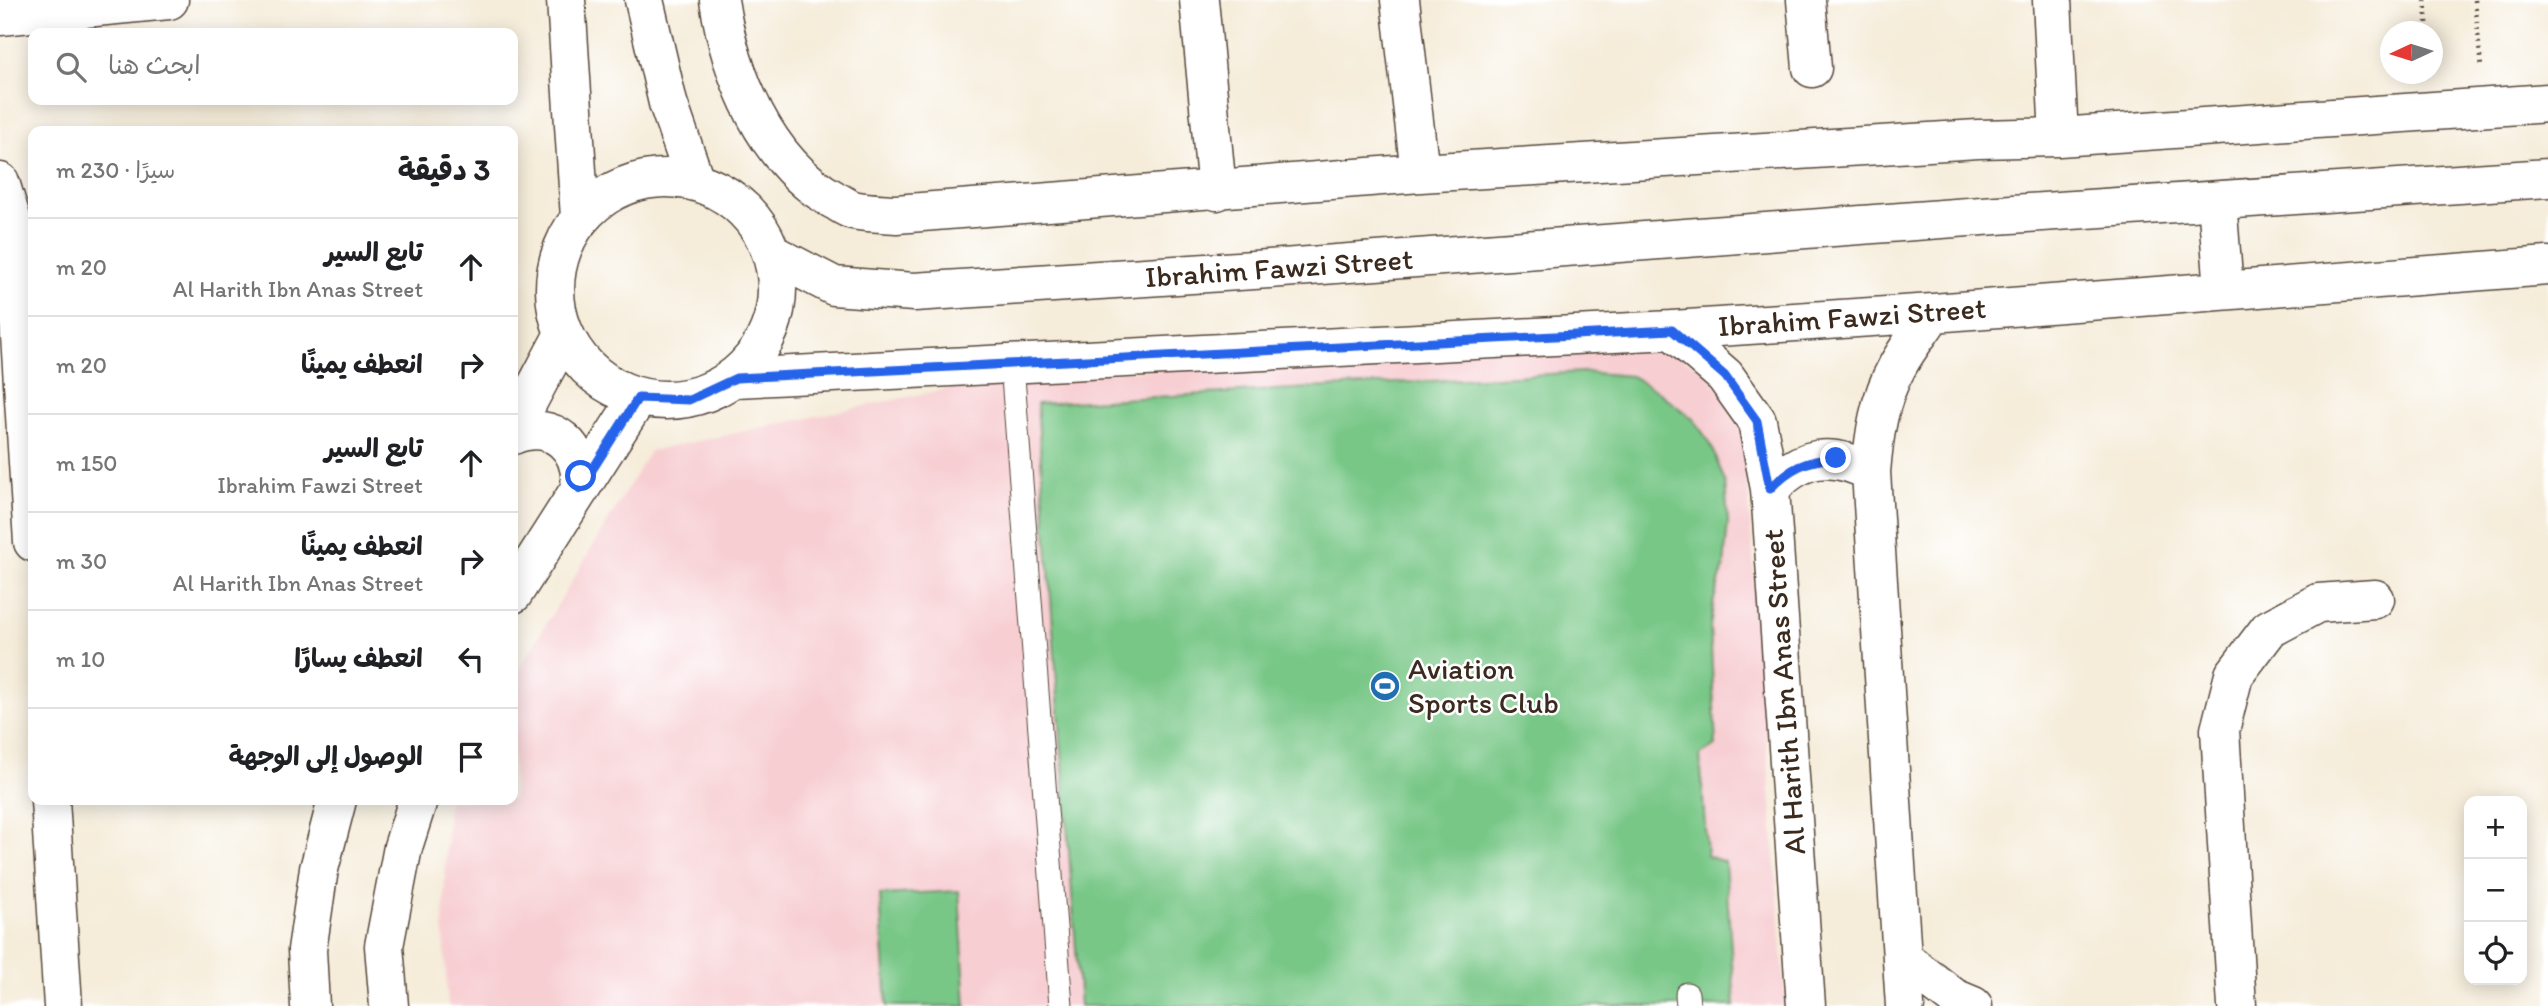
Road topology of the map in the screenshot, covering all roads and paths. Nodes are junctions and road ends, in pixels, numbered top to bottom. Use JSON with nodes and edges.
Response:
{"nodes":[{"id":1,"x":169,"y":0,"type":"edge"},
{"id":2,"x":566,"y":0,"type":"edge"},
{"id":3,"x":644,"y":0,"type":"edge"},
{"id":4,"x":719,"y":0,"type":"edge"},
{"id":5,"x":1199,"y":0,"type":"edge"},
{"id":6,"x":1400,"y":0,"type":"edge"},
{"id":7,"x":1806,"y":0,"type":"edge"},
{"id":8,"x":2052,"y":0,"type":"edge"},
{"id":9,"x":2425,"y":0,"type":"edge"},
{"id":10,"x":2475,"y":0,"type":"edge"},
{"id":11,"x":0,"y":16,"type":"edge"},
{"id":12,"x":2427,"y":21,"type":"edge"},
{"id":13,"x":1812,"y":68,"type":"dead end"},
{"id":14,"x":2482,"y":74,"type":"dead end"},
{"id":15,"x":2548,"y":103,"type":"edge"},
{"id":16,"x":2059,"y":137,"type":"junction"},
{"id":17,"x":1420,"y":173,"type":"junction"},
{"id":18,"x":2548,"y":178,"type":"edge"},
{"id":19,"x":695,"y":181,"type":"junction"},
{"id":20,"x":0,"y":182,"type":"edge"},
{"id":21,"x":1217,"y":191,"type":"junction"},
{"id":22,"x":2217,"y":201,"type":"junction"},
{"id":23,"x":580,"y":218,"type":"junction"},
{"id":24,"x":772,"y":254,"type":"junction"},
{"id":25,"x":2548,"y":266,"type":"edge"},
{"id":26,"x":2224,"y":290,"type":"junction"},
{"id":27,"x":1933,"y":313,"type":"junction"},
{"id":28,"x":1672,"y":330,"type":"junction"},
{"id":29,"x":564,"y":334,"type":"junction"},
{"id":30,"x":1012,"y":364,"type":"junction"},
{"id":31,"x":736,"y":378,"type":"junction"},
{"id":32,"x":638,"y":398,"type":"junction"},
{"id":33,"x":518,"y":422,"type":"edge"},
{"id":34,"x":518,"y":431,"type":"edge"},
{"id":35,"x":28,"y":462,"type":"edge"},
{"id":36,"x":1871,"y":472,"type":"junction"},
{"id":37,"x":580,"y":489,"type":"junction"},
{"id":38,"x":1770,"y":489,"type":"junction"},
{"id":39,"x":518,"y":586,"type":"edge"},
{"id":40,"x":2375,"y":599,"type":"dead end"},
{"id":41,"x":50,"y":805,"type":"edge"},
{"id":42,"x":336,"y":805,"type":"edge"},
{"id":43,"x":416,"y":805,"type":"edge"},
{"id":44,"x":1902,"y":958,"type":"junction"},
{"id":45,"x":63,"y":1006,"type":"edge"},
{"id":46,"x":310,"y":1006,"type":"edge"},
{"id":47,"x":389,"y":1006,"type":"edge"},
{"id":48,"x":1060,"y":1006,"type":"edge"},
{"id":49,"x":1806,"y":1006,"type":"edge"},
{"id":50,"x":1905,"y":1006,"type":"edge"},
{"id":51,"x":1973,"y":1006,"type":"edge"},
{"id":52,"x":2236,"y":1006,"type":"edge"}],
"edges":[{"from":1,"to":11,"type":"street"},
{"from":2,"to":23,"type":"street"},
{"from":3,"to":19,"type":"street"},
{"from":4,"to":21,"type":"street"},
{"from":5,"to":21,"type":"street"},
{"from":6,"to":17,"type":"street"},
{"from":7,"to":13,"type":"street"},
{"from":8,"to":16,"type":"street"},
{"from":9,"to":12,"type":"path"},
{"from":10,"to":14,"type":"path"},
{"from":15,"to":16,"type":"street"},
{"from":16,"to":17,"type":"street"},
{"from":17,"to":21,"type":"street"},
{"from":18,"to":22,"type":"street","name":"Ibrahim Fawzi Street"},
{"from":19,"to":23,"type":"street"},
{"from":19,"to":24,"type":"street"},
{"from":20,"to":35,"type":"street"},
{"from":22,"to":24,"type":"street","name":"Ibrahim Fawzi Street"},
{"from":22,"to":26,"type":"street"},
{"from":23,"to":29,"type":"street"},
{"from":24,"to":31,"type":"street"},
{"from":25,"to":26,"type":"street","name":"Ibrahim Fawzi Street"},
{"from":26,"to":27,"type":"street","name":"Ibrahim Fawzi Street"},
{"from":27,"to":28,"type":"street","name":"Ibrahim Fawzi Street"},
{"from":27,"to":36,"type":"street"},
{"from":28,"to":30,"type":"street","name":"Ibrahim Fawzi Street"},
{"from":28,"to":38,"type":"street","name":"Al Harith Ibn Anas Street"},
{"from":29,"to":32,"type":"street"},
{"from":29,"to":33,"type":"street"},
{"from":30,"to":31,"type":"street","name":"Ibrahim Fawzi Street"},
{"from":30,"to":48,"type":"lane"},
{"from":31,"to":32,"type":"street"},
{"from":32,"to":37,"type":"street"},
{"from":34,"to":37,"type":"street"},
{"from":36,"to":38,"type":"street"},
{"from":36,"to":44,"type":"street"},
{"from":37,"to":39,"type":"street"},
{"from":38,"to":49,"type":"street","name":"Al Harith Ibn Anas Street"},
{"from":40,"to":52,"type":"street"},
{"from":41,"to":45,"type":"street"},
{"from":42,"to":46,"type":"street"},
{"from":43,"to":47,"type":"street"},
{"from":44,"to":50,"type":"street"},
{"from":44,"to":51,"type":"street"}]}
